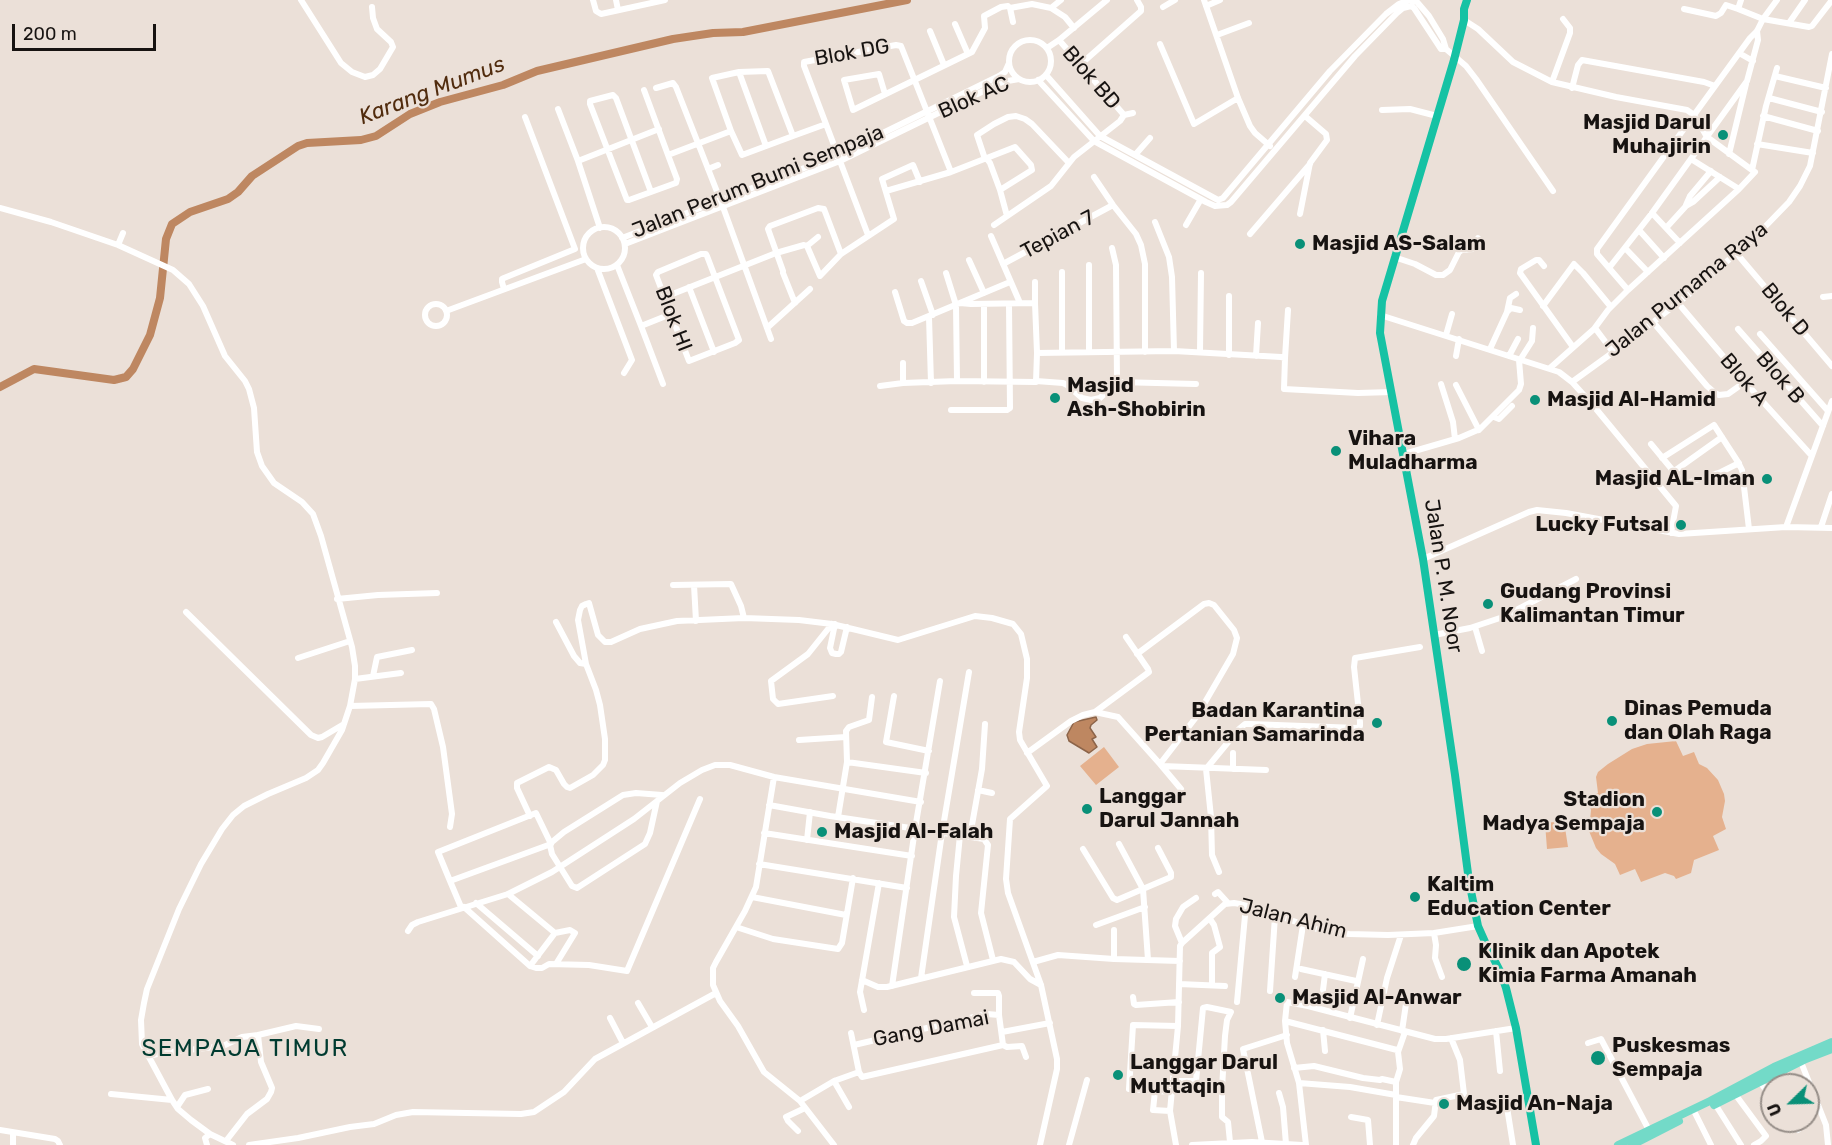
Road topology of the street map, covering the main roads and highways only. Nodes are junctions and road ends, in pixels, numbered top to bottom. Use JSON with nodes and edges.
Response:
{"nodes":[{"id":1,"x":1467,"y":0,"type":"edge"},
{"id":2,"x":1472,"y":0,"type":"edge"},
{"id":3,"x":1464,"y":18,"type":"junction"},
{"id":4,"x":1832,"y":1042,"type":"edge"},
{"id":5,"x":1832,"y":1049,"type":"edge"},
{"id":6,"x":1775,"y":1071,"type":"junction"},
{"id":7,"x":1772,"y":1073,"type":"edge"},
{"id":8,"x":1760,"y":1079,"type":"edge"},
{"id":9,"x":1760,"y":1080,"type":"edge"},
{"id":10,"x":1651,"y":1132,"type":"junction"},
{"id":11,"x":1536,"y":1145,"type":"edge"},
{"id":12,"x":1618,"y":1145,"type":"edge"},
{"id":13,"x":1632,"y":1145,"type":"edge"}],
"edges":[{"from":1,"to":3,"type":"highway","name":"Jalan P. M. Noor"},
{"from":2,"to":3,"type":"highway","name":"Jalan P. M. Noor"},
{"from":3,"to":11,"type":"highway","name":"Jalan P. M. Noor"},
{"from":4,"to":6,"type":"main road"},
{"from":5,"to":6,"type":"main road"},
{"from":6,"to":7,"type":"main road"},
{"from":8,"to":10,"type":"main road"},
{"from":9,"to":10,"type":"main road"},
{"from":10,"to":12,"type":"main road"},
{"from":10,"to":13,"type":"main road"}]}
